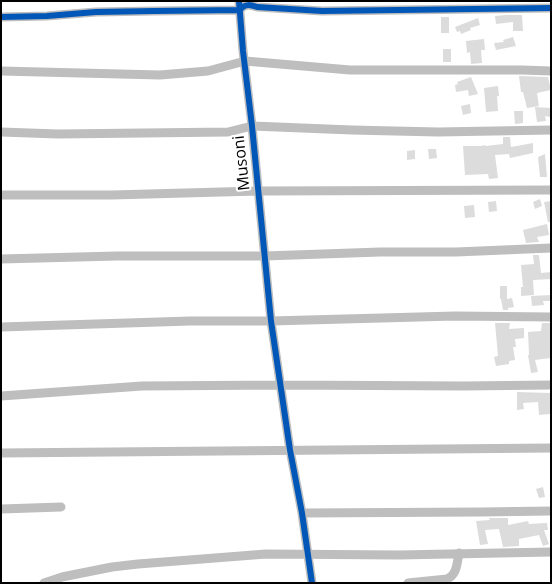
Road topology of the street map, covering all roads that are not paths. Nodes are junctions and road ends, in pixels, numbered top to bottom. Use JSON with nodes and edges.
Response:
{"nodes":[{"id":1,"x":240,"y":6,"type":"edge"},
{"id":2,"x":551,"y":8,"type":"edge"},
{"id":3,"x":1,"y":17,"type":"edge"},
{"id":4,"x":245,"y":61,"type":"junction"},
{"id":5,"x":1,"y":71,"type":"edge"},
{"id":6,"x":551,"y":71,"type":"edge"},
{"id":7,"x":252,"y":126,"type":"junction"},
{"id":8,"x":551,"y":130,"type":"edge"},
{"id":9,"x":1,"y":132,"type":"edge"},
{"id":10,"x":551,"y":190,"type":"edge"},
{"id":11,"x":258,"y":191,"type":"junction"},
{"id":12,"x":1,"y":195,"type":"edge"},
{"id":13,"x":551,"y":248,"type":"edge"},
{"id":14,"x":265,"y":256,"type":"junction"},
{"id":15,"x":1,"y":260,"type":"edge"},
{"id":16,"x":551,"y":317,"type":"edge"},
{"id":17,"x":271,"y":321,"type":"junction"},
{"id":18,"x":1,"y":328,"type":"edge"},
{"id":19,"x":281,"y":385,"type":"junction"},
{"id":20,"x":551,"y":385,"type":"edge"},
{"id":21,"x":1,"y":396,"type":"edge"},
{"id":22,"x":551,"y":448,"type":"edge"},
{"id":23,"x":290,"y":450,"type":"junction"},
{"id":24,"x":1,"y":453,"type":"edge"},
{"id":25,"x":61,"y":507,"type":"dead end"},
{"id":26,"x":1,"y":509,"type":"edge"},
{"id":27,"x":551,"y":511,"type":"edge"},
{"id":28,"x":302,"y":513,"type":"junction"},
{"id":29,"x":551,"y":552,"type":"edge"},
{"id":30,"x":458,"y":553,"type":"junction"},
{"id":31,"x":308,"y":554,"type":"junction"},
{"id":32,"x":44,"y":583,"type":"edge"},
{"id":33,"x":312,"y":583,"type":"edge"},
{"id":34,"x":408,"y":583,"type":"edge"}],
"edges":[{"from":1,"to":2,"type":"street"},
{"from":1,"to":3,"type":"street"},
{"from":1,"to":4,"type":"street","name":"Musoni"},
{"from":4,"to":5,"type":"street"},
{"from":4,"to":6,"type":"street"},
{"from":4,"to":7,"type":"street","name":"Musoni"},
{"from":7,"to":8,"type":"street"},
{"from":7,"to":9,"type":"street"},
{"from":7,"to":11,"type":"street","name":"Musoni"},
{"from":10,"to":11,"type":"street"},
{"from":11,"to":12,"type":"street"},
{"from":11,"to":14,"type":"street","name":"Musoni"},
{"from":13,"to":14,"type":"street"},
{"from":14,"to":15,"type":"street"},
{"from":14,"to":17,"type":"street","name":"Musoni"},
{"from":16,"to":17,"type":"street"},
{"from":17,"to":18,"type":"street"},
{"from":17,"to":19,"type":"street","name":"Musoni"},
{"from":19,"to":20,"type":"street"},
{"from":19,"to":21,"type":"street"},
{"from":19,"to":23,"type":"street","name":"Musoni"},
{"from":22,"to":23,"type":"street"},
{"from":23,"to":24,"type":"street"},
{"from":23,"to":28,"type":"street","name":"Musoni"},
{"from":25,"to":26,"type":"street"},
{"from":27,"to":28,"type":"street"},
{"from":28,"to":31,"type":"street","name":"Musoni"},
{"from":29,"to":30,"type":"street"},
{"from":30,"to":31,"type":"street"},
{"from":30,"to":34,"type":"street"},
{"from":31,"to":32,"type":"street"},
{"from":31,"to":33,"type":"street","name":"Musoni"}]}
